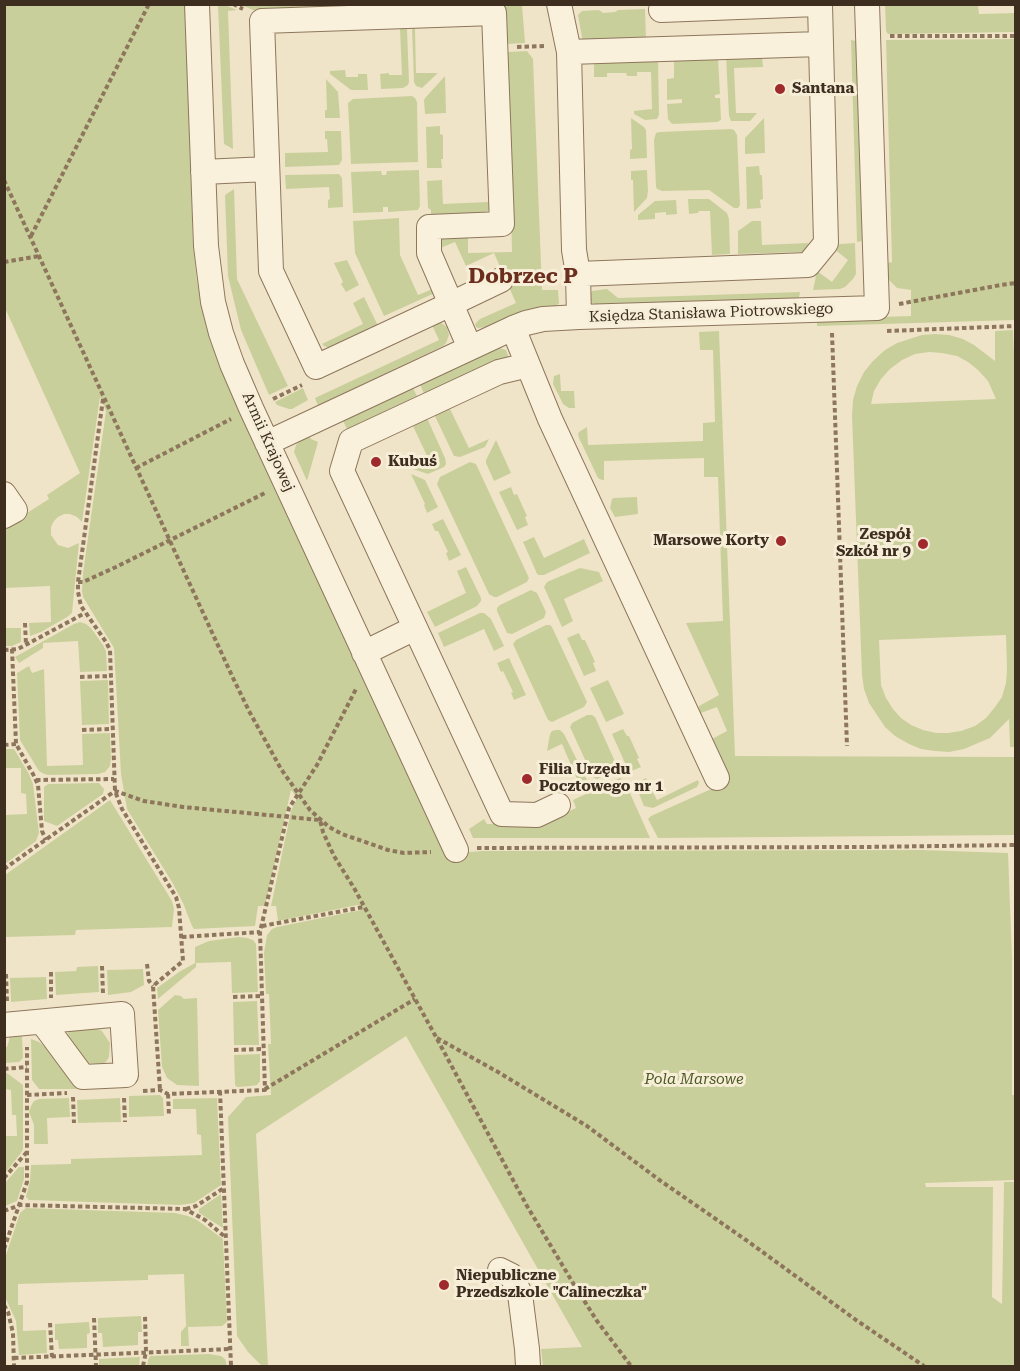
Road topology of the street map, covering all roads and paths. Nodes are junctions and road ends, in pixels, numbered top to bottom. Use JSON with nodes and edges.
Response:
{"nodes":[{"id":1,"x":149,"y":4,"type":"edge"},
{"id":2,"x":197,"y":4,"type":"edge"},
{"id":3,"x":559,"y":4,"type":"edge"},
{"id":4,"x":818,"y":4,"type":"edge"},
{"id":5,"x":867,"y":4,"type":"edge"},
{"id":6,"x":661,"y":10,"type":"dead end"},
{"id":7,"x":868,"y":33,"type":"junction"},
{"id":8,"x":1016,"y":36,"type":"edge"},
{"id":9,"x":820,"y":44,"type":"junction"},
{"id":10,"x":495,"y":48,"type":"junction"},
{"id":11,"x":568,"y":49,"type":"junction"},
{"id":12,"x":267,"y":169,"type":"junction"},
{"id":13,"x":203,"y":172,"type":"junction"},
{"id":14,"x":4,"y":180,"type":"edge"},
{"id":15,"x":31,"y":237,"type":"junction"},
{"id":16,"x":4,"y":262,"type":"edge"},
{"id":17,"x":579,"y":274,"type":"junction"},
{"id":18,"x":501,"y":280,"type":"dead end"},
{"id":19,"x":1016,"y":283,"type":"edge"},
{"id":20,"x":451,"y":304,"type":"junction"},
{"id":21,"x":579,"y":317,"type":"junction"},
{"id":22,"x":877,"y":320,"type":"junction"},
{"id":23,"x":1016,"y":326,"type":"edge"},
{"id":24,"x":513,"y":328,"type":"junction"},
{"id":25,"x":843,"y":332,"type":"dead end"},
{"id":26,"x":470,"y":348,"type":"junction"},
{"id":27,"x":528,"y":365,"type":"junction"},
{"id":28,"x":316,"y":367,"type":"junction"},
{"id":29,"x":104,"y":397,"type":"dead end"},
{"id":30,"x":251,"y":408,"type":"junction"},
{"id":31,"x":267,"y":443,"type":"junction"},
{"id":32,"x":136,"y":468,"type":"dead end"},
{"id":33,"x":286,"y":484,"type":"junction"},
{"id":34,"x":4,"y":494,"type":"edge"},
{"id":35,"x":4,"y":516,"type":"edge"},
{"id":36,"x":78,"y":582,"type":"junction"},
{"id":37,"x":85,"y":613,"type":"junction"},
{"id":38,"x":25,"y":623,"type":"dead end"},
{"id":39,"x":415,"y":628,"type":"junction"},
{"id":40,"x":26,"y":645,"type":"junction"},
{"id":41,"x":12,"y":649,"type":"junction"},
{"id":42,"x":4,"y":650,"type":"edge"},
{"id":43,"x":367,"y":659,"type":"junction"},
{"id":44,"x":111,"y":676,"type":"junction"},
{"id":45,"x":80,"y":677,"type":"dead end"},
{"id":46,"x":112,"y":729,"type":"junction"},
{"id":47,"x":82,"y":730,"type":"dead end"},
{"id":48,"x":16,"y":744,"type":"junction"},
{"id":49,"x":4,"y":745,"type":"edge"},
{"id":50,"x":847,"y":746,"type":"dead end"},
{"id":51,"x":717,"y":778,"type":"dead end"},
{"id":52,"x":114,"y":779,"type":"junction"},
{"id":53,"x":36,"y":780,"type":"junction"},
{"id":54,"x":115,"y":791,"type":"junction"},
{"id":55,"x":558,"y":805,"type":"dead end"},
{"id":56,"x":286,"y":817,"type":"junction"},
{"id":57,"x":46,"y":840,"type":"junction"},
{"id":58,"x":456,"y":850,"type":"dead end"},
{"id":59,"x":4,"y":869,"type":"edge"},
{"id":60,"x":364,"y":907,"type":"junction"},
{"id":61,"x":262,"y":926,"type":"junction"},
{"id":62,"x":260,"y":932,"type":"junction"},
{"id":63,"x":182,"y":937,"type":"junction"},
{"id":64,"x":147,"y":964,"type":"dead end"},
{"id":65,"x":102,"y":966,"type":"dead end"},
{"id":66,"x":51,"y":972,"type":"dead end"},
{"id":67,"x":6,"y":974,"type":"edge"},
{"id":68,"x":153,"y":986,"type":"junction"},
{"id":69,"x":262,"y":996,"type":"junction"},
{"id":70,"x":232,"y":997,"type":"dead end"},
{"id":71,"x":415,"y":999,"type":"junction"},
{"id":72,"x":103,"y":1000,"type":"dead end"},
{"id":73,"x":26,"y":1017,"type":"edge"},
{"id":74,"x":436,"y":1037,"type":"junction"},
{"id":75,"x":264,"y":1049,"type":"junction"},
{"id":76,"x":234,"y":1050,"type":"dead end"},
{"id":77,"x":27,"y":1067,"type":"junction"},
{"id":78,"x":4,"y":1069,"type":"edge"},
{"id":79,"x":160,"y":1090,"type":"junction"},
{"id":80,"x":265,"y":1090,"type":"junction"},
{"id":81,"x":124,"y":1091,"type":"dead end"},
{"id":82,"x":142,"y":1091,"type":"dead end"},
{"id":83,"x":220,"y":1091,"type":"junction"},
{"id":84,"x":168,"y":1094,"type":"junction"},
{"id":85,"x":27,"y":1095,"type":"junction"},
{"id":86,"x":169,"y":1116,"type":"dead end"},
{"id":87,"x":125,"y":1122,"type":"dead end"},
{"id":88,"x":74,"y":1123,"type":"dead end"},
{"id":89,"x":27,"y":1152,"type":"junction"},
{"id":90,"x":4,"y":1178,"type":"edge"},
{"id":91,"x":224,"y":1188,"type":"junction"},
{"id":92,"x":20,"y":1205,"type":"junction"},
{"id":93,"x":185,"y":1209,"type":"junction"},
{"id":94,"x":4,"y":1211,"type":"edge"},
{"id":95,"x":225,"y":1236,"type":"junction"},
{"id":96,"x":4,"y":1250,"type":"edge"},
{"id":97,"x":500,"y":1270,"type":"dead end"},
{"id":98,"x":4,"y":1305,"type":"edge"},
{"id":99,"x":145,"y":1316,"type":"dead end"},
{"id":100,"x":94,"y":1318,"type":"dead end"},
{"id":101,"x":51,"y":1323,"type":"dead end"},
{"id":102,"x":231,"y":1348,"type":"junction"},
{"id":103,"x":146,"y":1352,"type":"junction"},
{"id":104,"x":95,"y":1354,"type":"junction"},
{"id":105,"x":52,"y":1357,"type":"junction"},
{"id":106,"x":14,"y":1358,"type":"junction"},
{"id":107,"x":14,"y":1366,"type":"edge"},
{"id":108,"x":96,"y":1366,"type":"edge"},
{"id":109,"x":143,"y":1366,"type":"edge"},
{"id":110,"x":231,"y":1366,"type":"edge"},
{"id":111,"x":528,"y":1366,"type":"edge"},
{"id":112,"x":631,"y":1366,"type":"edge"},
{"id":113,"x":924,"y":1366,"type":"edge"}],
"edges":[{"from":1,"to":15,"type":"path"},
{"from":2,"to":13,"type":"street","name":"Armii Krajowej"},
{"from":3,"to":11,"type":"street"},
{"from":4,"to":6,"type":"street"},
{"from":4,"to":9,"type":"street"},
{"from":5,"to":7,"type":"street"},
{"from":7,"to":8,"type":"path"},
{"from":7,"to":22,"type":"street"},
{"from":9,"to":11,"type":"street"},
{"from":9,"to":17,"type":"street"},
{"from":10,"to":11,"type":"path"},
{"from":10,"to":12,"type":"street"},
{"from":10,"to":20,"type":"street"},
{"from":11,"to":17,"type":"street"},
{"from":12,"to":13,"type":"street"},
{"from":12,"to":28,"type":"street"},
{"from":13,"to":30,"type":"street","name":"Armii Krajowej"},
{"from":14,"to":15,"type":"path"},
{"from":15,"to":16,"type":"path"},
{"from":17,"to":21,"type":"street"},
{"from":18,"to":20,"type":"street"},
{"from":19,"to":22,"type":"path"},
{"from":20,"to":26,"type":"street"},
{"from":20,"to":28,"type":"street"},
{"from":21,"to":22,"type":"street","name":"Księdza Stanisława Piotrowskiego"},
{"from":21,"to":24,"type":"street","name":"Księdza Stanisława Piotrowskiego"},
{"from":22,"to":23,"type":"path"},
{"from":24,"to":26,"type":"street","name":"Księdza Stanisława Piotrowskiego"},
{"from":24,"to":27,"type":"street"},
{"from":25,"to":50,"type":"path"},
{"from":26,"to":31,"type":"street","name":"Księdza Stanisława Piotrowskiego"},
{"from":27,"to":39,"type":"street"},
{"from":27,"to":51,"type":"street"},
{"from":28,"to":30,"type":"path"},
{"from":29,"to":36,"type":"path"},
{"from":30,"to":31,"type":"street","name":"Armii Krajowej"},
{"from":30,"to":32,"type":"path"},
{"from":31,"to":33,"type":"street","name":"Armii Krajowej"},
{"from":33,"to":36,"type":"path"},
{"from":33,"to":43,"type":"street","name":"Armii Krajowej"},
{"from":34,"to":35,"type":"street"},
{"from":36,"to":37,"type":"path"},
{"from":37,"to":40,"type":"path"},
{"from":37,"to":44,"type":"path"},
{"from":38,"to":40,"type":"path"},
{"from":39,"to":43,"type":"street"},
{"from":39,"to":55,"type":"street"},
{"from":40,"to":41,"type":"path"},
{"from":41,"to":42,"type":"path"},
{"from":41,"to":48,"type":"path"},
{"from":43,"to":56,"type":"path"},
{"from":43,"to":58,"type":"street","name":"Armii Krajowej"},
{"from":44,"to":45,"type":"path"},
{"from":44,"to":46,"type":"path"},
{"from":46,"to":47,"type":"path"},
{"from":46,"to":52,"type":"path"},
{"from":48,"to":49,"type":"path"},
{"from":48,"to":53,"type":"path"},
{"from":52,"to":53,"type":"path"},
{"from":52,"to":54,"type":"path"},
{"from":53,"to":57,"type":"path"},
{"from":54,"to":56,"type":"path"},
{"from":54,"to":57,"type":"path"},
{"from":54,"to":63,"type":"path"},
{"from":56,"to":60,"type":"path"},
{"from":56,"to":61,"type":"path"},
{"from":57,"to":59,"type":"path"},
{"from":60,"to":61,"type":"path"},
{"from":60,"to":71,"type":"path"},
{"from":61,"to":62,"type":"path"},
{"from":62,"to":63,"type":"path"},
{"from":62,"to":69,"type":"path"},
{"from":63,"to":68,"type":"path"},
{"from":64,"to":68,"type":"path"},
{"from":65,"to":72,"type":"path"},
{"from":66,"to":73,"type":"path"},
{"from":67,"to":73,"type":"path"},
{"from":68,"to":79,"type":"path"},
{"from":69,"to":70,"type":"path"},
{"from":69,"to":75,"type":"path"},
{"from":71,"to":74,"type":"path"},
{"from":71,"to":80,"type":"path"},
{"from":73,"to":77,"type":"path"},
{"from":74,"to":112,"type":"path"},
{"from":74,"to":113,"type":"path"},
{"from":75,"to":76,"type":"path"},
{"from":75,"to":80,"type":"path"},
{"from":77,"to":78,"type":"path"},
{"from":77,"to":85,"type":"path"},
{"from":79,"to":82,"type":"path"},
{"from":79,"to":84,"type":"path"},
{"from":80,"to":83,"type":"path"},
{"from":81,"to":87,"type":"path"},
{"from":83,"to":84,"type":"path"},
{"from":83,"to":91,"type":"path"},
{"from":84,"to":86,"type":"path"},
{"from":85,"to":88,"type":"path"},
{"from":85,"to":89,"type":"path"},
{"from":89,"to":90,"type":"path"},
{"from":89,"to":92,"type":"path"},
{"from":91,"to":93,"type":"path"},
{"from":91,"to":95,"type":"path"},
{"from":92,"to":93,"type":"path"},
{"from":92,"to":94,"type":"path"},
{"from":92,"to":96,"type":"path"},
{"from":93,"to":95,"type":"path"},
{"from":95,"to":102,"type":"path"},
{"from":97,"to":111,"type":"street"},
{"from":98,"to":106,"type":"path"},
{"from":99,"to":103,"type":"path"},
{"from":100,"to":104,"type":"path"},
{"from":101,"to":105,"type":"path"},
{"from":102,"to":103,"type":"path"},
{"from":102,"to":110,"type":"path"},
{"from":103,"to":104,"type":"path"},
{"from":103,"to":109,"type":"path"},
{"from":104,"to":105,"type":"path"},
{"from":104,"to":108,"type":"path"},
{"from":105,"to":106,"type":"path"},
{"from":106,"to":107,"type":"path"}]}
